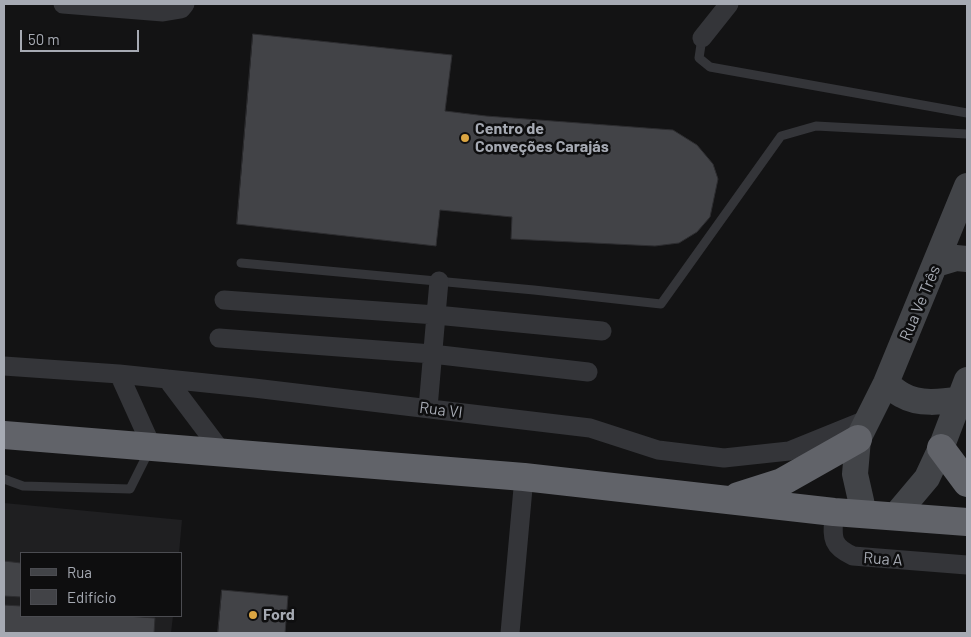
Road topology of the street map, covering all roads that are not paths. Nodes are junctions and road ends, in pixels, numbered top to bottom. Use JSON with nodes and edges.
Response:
{"nodes":[{"id":1,"x":63,"y":4,"type":"edge"},
{"id":2,"x":185,"y":4,"type":"edge"},
{"id":3,"x":729,"y":4,"type":"edge"},
{"id":4,"x":702,"y":38,"type":"joint"},
{"id":5,"x":967,"y":114,"type":"edge"},
{"id":6,"x":967,"y":134,"type":"edge"},
{"id":7,"x":967,"y":186,"type":"edge"},
{"id":8,"x":967,"y":259,"type":"edge"},
{"id":9,"x":241,"y":263,"type":"dead end"},
{"id":10,"x":936,"y":264,"type":"junction"},
{"id":11,"x":439,"y":281,"type":"junction"},
{"id":12,"x":224,"y":300,"type":"dead end"},
{"id":13,"x":436,"y":315,"type":"junction"},
{"id":14,"x":602,"y":331,"type":"dead end"},
{"id":15,"x":219,"y":338,"type":"dead end"},
{"id":16,"x":432,"y":354,"type":"junction"},
{"id":17,"x":4,"y":366,"type":"edge"},
{"id":18,"x":588,"y":372,"type":"dead end"},
{"id":19,"x":119,"y":374,"type":"junction"},
{"id":20,"x":166,"y":379,"type":"junction"},
{"id":21,"x":886,"y":383,"type":"junction"},
{"id":22,"x":964,"y":390,"type":"edge"},
{"id":23,"x":428,"y":408,"type":"junction"},
{"id":24,"x":863,"y":429,"type":"junction"},
{"id":25,"x":4,"y":435,"type":"edge"},
{"id":26,"x":152,"y":447,"type":"junction"},
{"id":27,"x":941,"y":448,"type":"junction"},
{"id":28,"x":222,"y":452,"type":"junction"},
{"id":29,"x":524,"y":476,"type":"junction"},
{"id":30,"x":4,"y":479,"type":"edge"},
{"id":31,"x":967,"y":483,"type":"edge"},
{"id":32,"x":730,"y":499,"type":"junction"},
{"id":33,"x":834,"y":512,"type":"junction"},
{"id":34,"x":864,"y":514,"type":"junction"},
{"id":35,"x":895,"y":516,"type":"junction"},
{"id":36,"x":967,"y":522,"type":"edge"},
{"id":37,"x":967,"y":565,"type":"edge"},
{"id":38,"x":510,"y":633,"type":"edge"}],
"edges":[{"from":1,"to":2,"type":"street"},
{"from":3,"to":4,"type":"street"},
{"from":4,"to":5,"type":"lane"},
{"from":6,"to":11,"type":"lane"},
{"from":7,"to":10,"type":"main road","name":"Rua Ve Três"},
{"from":8,"to":10,"type":"main road"},
{"from":9,"to":11,"type":"lane"},
{"from":10,"to":21,"type":"main road","name":"Rua Ve Três"},
{"from":11,"to":13,"type":"street"},
{"from":12,"to":13,"type":"street"},
{"from":13,"to":14,"type":"street"},
{"from":13,"to":16,"type":"street"},
{"from":15,"to":16,"type":"street"},
{"from":16,"to":18,"type":"street"},
{"from":16,"to":23,"type":"street"},
{"from":17,"to":19,"type":"street","name":"Rua VI"},
{"from":19,"to":20,"type":"street","name":"Rua VI"},
{"from":19,"to":26,"type":"street"},
{"from":20,"to":23,"type":"street","name":"Rua VI"},
{"from":20,"to":28,"type":"street"},
{"from":21,"to":22,"type":"main road"},
{"from":21,"to":24,"type":"main road","name":"Rua Ve Três"},
{"from":22,"to":27,"type":"main road"},
{"from":23,"to":24,"type":"street","name":"Rua VI"},
{"from":24,"to":32,"type":"highway"},
{"from":24,"to":34,"type":"main road"},
{"from":25,"to":26,"type":"highway"},
{"from":26,"to":28,"type":"highway"},
{"from":26,"to":30,"type":"lane"},
{"from":27,"to":31,"type":"highway"},
{"from":27,"to":35,"type":"main road"},
{"from":28,"to":29,"type":"highway"},
{"from":29,"to":32,"type":"highway"},
{"from":29,"to":38,"type":"street"},
{"from":32,"to":33,"type":"highway"},
{"from":33,"to":34,"type":"highway"},
{"from":33,"to":37,"type":"street","name":"Rua A"},
{"from":34,"to":35,"type":"highway"},
{"from":35,"to":36,"type":"highway"}]}
